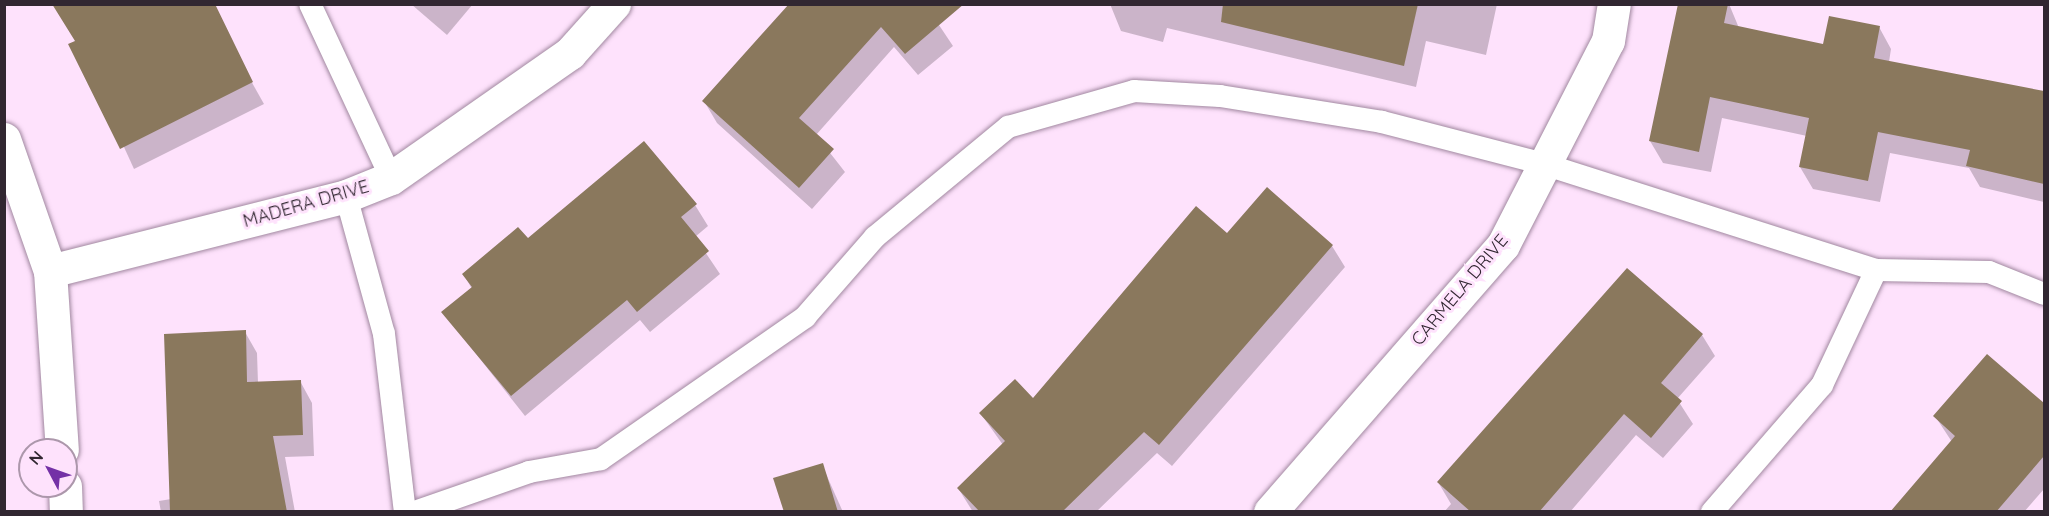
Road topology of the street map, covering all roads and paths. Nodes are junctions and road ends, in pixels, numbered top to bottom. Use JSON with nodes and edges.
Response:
{"nodes":[{"id":1,"x":310,"y":4,"type":"edge"},
{"id":2,"x":614,"y":4,"type":"edge"},
{"id":3,"x":1614,"y":4,"type":"edge"},
{"id":4,"x":4,"y":139,"type":"edge"},
{"id":5,"x":1544,"y":164,"type":"junction"},
{"id":6,"x":390,"y":178,"type":"junction"},
{"id":7,"x":346,"y":196,"type":"junction"},
{"id":8,"x":1876,"y":270,"type":"junction"},
{"id":9,"x":50,"y":271,"type":"junction"},
{"id":10,"x":2044,"y":294,"type":"edge"},
{"id":11,"x":61,"y":438,"type":"edge"},
{"id":12,"x":405,"y":512,"type":"edge"},
{"id":13,"x":415,"y":512,"type":"edge"},
{"id":14,"x":1270,"y":512,"type":"edge"},
{"id":15,"x":1712,"y":512,"type":"edge"}],
"edges":[{"from":1,"to":6,"type":"lane"},
{"from":2,"to":6,"type":"street","name":"MADERA DRIVE"},
{"from":3,"to":5,"type":"street","name":"CARMELA DRIVE"},
{"from":4,"to":9,"type":"street"},
{"from":5,"to":8,"type":"lane"},
{"from":5,"to":13,"type":"lane"},
{"from":5,"to":14,"type":"street","name":"CARMELA DRIVE"},
{"from":6,"to":7,"type":"street","name":"MADERA DRIVE"},
{"from":7,"to":9,"type":"street","name":"MADERA DRIVE"},
{"from":7,"to":12,"type":"lane"},
{"from":8,"to":10,"type":"lane"},
{"from":8,"to":15,"type":"lane"},
{"from":9,"to":11,"type":"street"}]}
